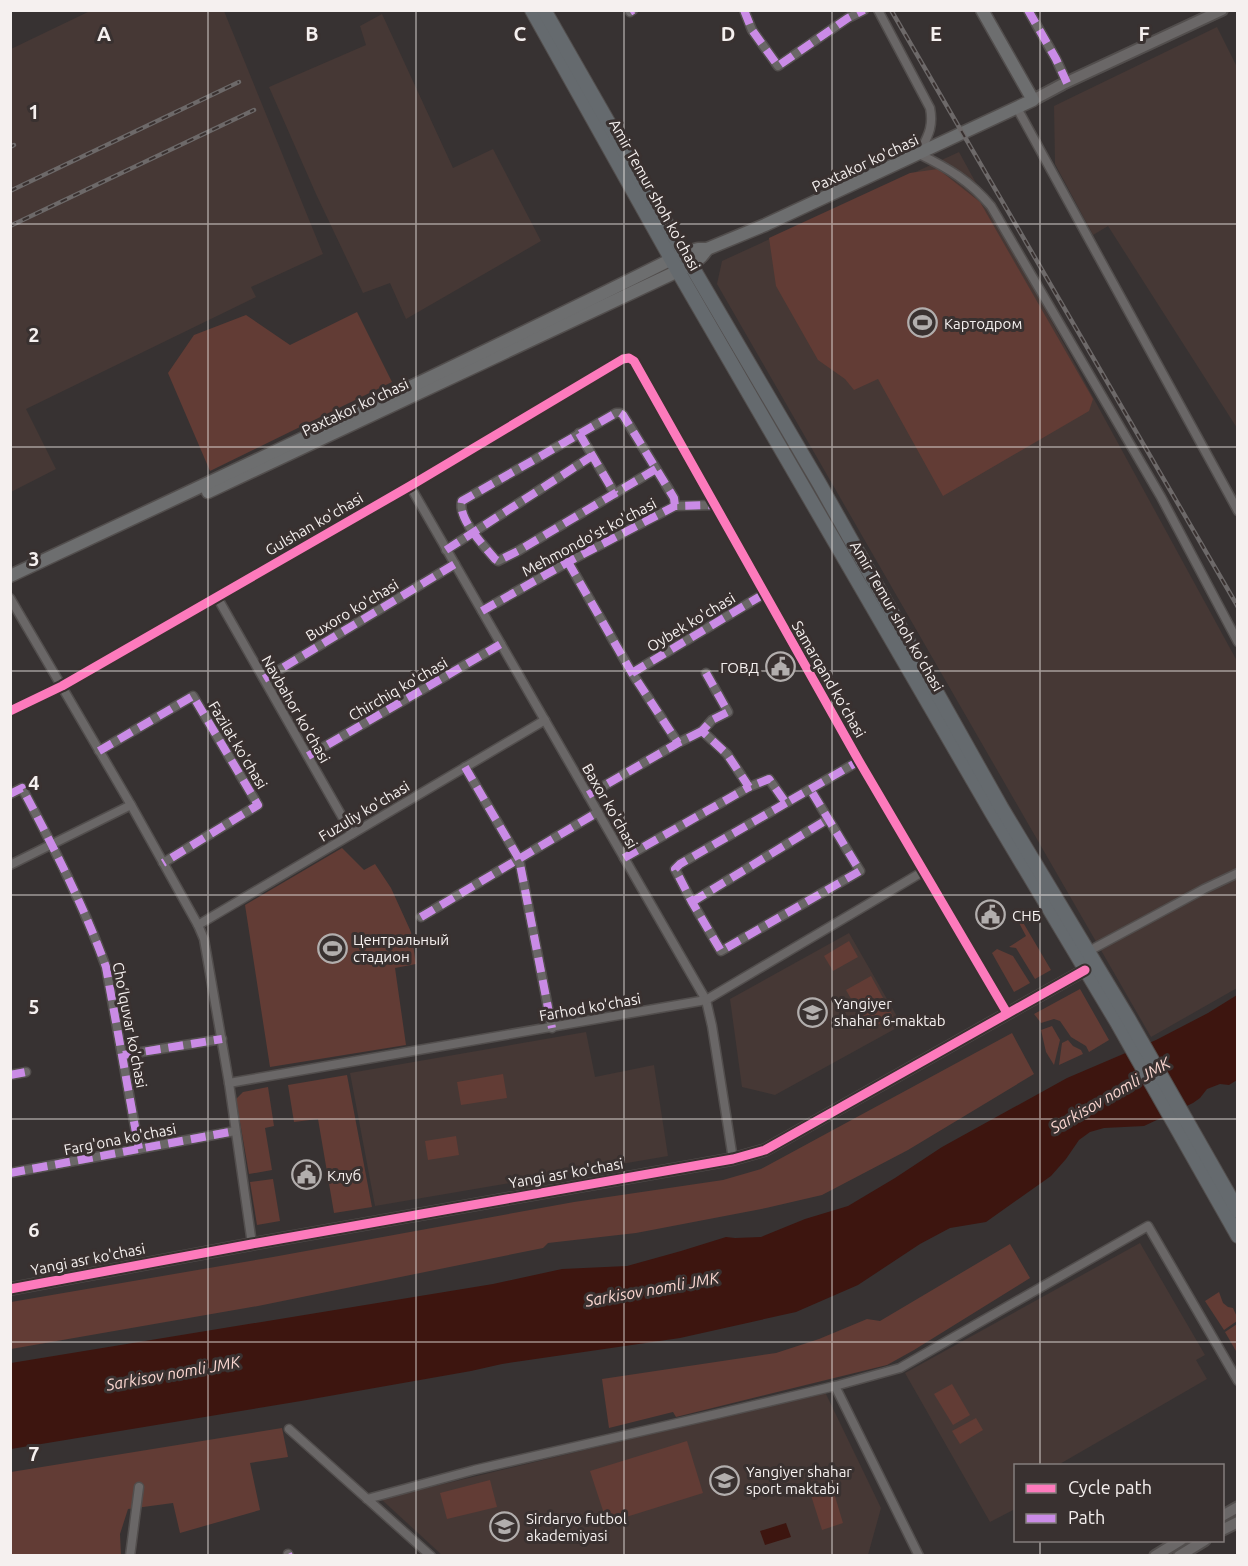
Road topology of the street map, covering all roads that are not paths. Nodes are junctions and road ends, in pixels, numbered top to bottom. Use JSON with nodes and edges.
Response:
{"nodes":[{"id":1,"x":532,"y":10,"type":"edge"},
{"id":2,"x":544,"y":10,"type":"edge"},
{"id":3,"x":744,"y":10,"type":"edge"},
{"id":4,"x":864,"y":10,"type":"edge"},
{"id":5,"x":878,"y":10,"type":"edge"},
{"id":6,"x":982,"y":10,"type":"edge"},
{"id":7,"x":1028,"y":10,"type":"edge"},
{"id":8,"x":1222,"y":10,"type":"edge"},
{"id":9,"x":1067,"y":83,"type":"junction"},
{"id":10,"x":1033,"y":100,"type":"junction"},
{"id":11,"x":1017,"y":108,"type":"junction"},
{"id":12,"x":919,"y":154,"type":"junction"},
{"id":13,"x":681,"y":262,"type":"junction"},
{"id":14,"x":629,"y":358,"type":"joint"},
{"id":15,"x":579,"y":433,"type":"junction"},
{"id":16,"x":592,"y":456,"type":"junction"},
{"id":17,"x":656,"y":469,"type":"junction"},
{"id":18,"x":819,"y":483,"type":"junction"},
{"id":19,"x":410,"y":486,"type":"junction"},
{"id":20,"x":806,"y":492,"type":"junction"},
{"id":21,"x":615,"y":494,"type":"junction"},
{"id":22,"x":714,"y":505,"type":"junction"},
{"id":23,"x":675,"y":506,"type":"junction"},
{"id":24,"x":1238,"y":511,"type":"edge"},
{"id":25,"x":474,"y":533,"type":"junction"},
{"id":26,"x":446,"y":550,"type":"junction"},
{"id":27,"x":568,"y":562,"type":"junction"},
{"id":28,"x":455,"y":564,"type":"junction"},
{"id":29,"x":10,"y":576,"type":"edge"},
{"id":30,"x":10,"y":585,"type":"edge"},
{"id":31,"x":764,"y":594,"type":"junction"},
{"id":32,"x":217,"y":597,"type":"junction"},
{"id":33,"x":10,"y":598,"type":"edge"},
{"id":34,"x":482,"y":611,"type":"junction"},
{"id":35,"x":1238,"y":642,"type":"edge"},
{"id":36,"x":501,"y":644,"type":"junction"},
{"id":37,"x":632,"y":673,"type":"junction"},
{"id":38,"x":706,"y":673,"type":"dead end"},
{"id":39,"x":264,"y":679,"type":"junction"},
{"id":40,"x":62,"y":686,"type":"junction"},
{"id":41,"x":10,"y":711,"type":"edge"},
{"id":42,"x":545,"y":720,"type":"junction"},
{"id":43,"x":702,"y":731,"type":"junction"},
{"id":44,"x":678,"y":743,"type":"junction"},
{"id":45,"x":99,"y":751,"type":"junction"},
{"id":46,"x":308,"y":756,"type":"junction"},
{"id":47,"x":859,"y":761,"type":"junction"},
{"id":48,"x":465,"y":767,"type":"junction"},
{"id":49,"x":749,"y":787,"type":"junction"},
{"id":50,"x":810,"y":789,"type":"junction"},
{"id":51,"x":10,"y":794,"type":"edge"},
{"id":52,"x":588,"y":795,"type":"junction"},
{"id":53,"x":786,"y":803,"type":"junction"},
{"id":54,"x":131,"y":805,"type":"junction"},
{"id":55,"x":598,"y":812,"type":"junction"},
{"id":56,"x":828,"y":819,"type":"junction"},
{"id":57,"x":352,"y":834,"type":"junction"},
{"id":58,"x":52,"y":845,"type":"junction"},
{"id":59,"x":624,"y":858,"type":"junction"},
{"id":60,"x":519,"y":859,"type":"junction"},
{"id":61,"x":163,"y":863,"type":"junction"},
{"id":62,"x":10,"y":865,"type":"edge"},
{"id":63,"x":924,"y":871,"type":"junction"},
{"id":64,"x":1238,"y":873,"type":"edge"},
{"id":65,"x":692,"y":902,"type":"junction"},
{"id":66,"x":421,"y":917,"type":"dead end"},
{"id":67,"x":198,"y":925,"type":"junction"},
{"id":68,"x":1088,"y":952,"type":"junction"},
{"id":69,"x":1085,"y":970,"type":"junction"},
{"id":70,"x":706,"y":1000,"type":"junction"},
{"id":71,"x":1007,"y":1014,"type":"junction"},
{"id":72,"x":1123,"y":1021,"type":"junction"},
{"id":73,"x":552,"y":1028,"type":"junction"},
{"id":74,"x":222,"y":1040,"type":"junction"},
{"id":75,"x":123,"y":1054,"type":"junction"},
{"id":76,"x":26,"y":1072,"type":"dead end"},
{"id":77,"x":10,"y":1074,"type":"edge"},
{"id":78,"x":229,"y":1083,"type":"junction"},
{"id":79,"x":235,"y":1131,"type":"junction"},
{"id":80,"x":1185,"y":1131,"type":"junction"},
{"id":81,"x":139,"y":1149,"type":"junction"},
{"id":82,"x":733,"y":1159,"type":"junction"},
{"id":83,"x":10,"y":1173,"type":"edge"},
{"id":84,"x":1238,"y":1211,"type":"edge"},
{"id":85,"x":1238,"y":1236,"type":"edge"},
{"id":86,"x":252,"y":1244,"type":"junction"},
{"id":87,"x":10,"y":1289,"type":"edge"},
{"id":88,"x":1238,"y":1381,"type":"edge"},
{"id":89,"x":835,"y":1386,"type":"junction"},
{"id":90,"x":289,"y":1429,"type":"dead end"},
{"id":91,"x":139,"y":1487,"type":"dead end"},
{"id":92,"x":367,"y":1499,"type":"junction"},
{"id":93,"x":1238,"y":1507,"type":"edge"},
{"id":94,"x":1224,"y":1515,"type":"edge"},
{"id":95,"x":1238,"y":1522,"type":"edge"},
{"id":96,"x":1224,"y":1529,"type":"edge"},
{"id":97,"x":1178,"y":1542,"type":"edge"},
{"id":98,"x":1202,"y":1542,"type":"edge"},
{"id":99,"x":130,"y":1556,"type":"edge"},
{"id":100,"x":431,"y":1556,"type":"edge"},
{"id":101,"x":919,"y":1556,"type":"edge"},
{"id":102,"x":1155,"y":1556,"type":"edge"},
{"id":103,"x":1179,"y":1556,"type":"edge"}],
"edges":[{"from":1,"to":13,"type":"highway","name":"Amir Temur shoh ko'chasi"},
{"from":2,"to":13,"type":"highway","name":"Amir Temur shoh ko'chasi"},
{"from":3,"to":4,"type":"street"},
{"from":5,"to":12,"type":"street"},
{"from":6,"to":10,"type":"main road"},
{"from":7,"to":9,"type":"street"},
{"from":8,"to":9,"type":"street"},
{"from":9,"to":10,"type":"street"},
{"from":10,"to":11,"type":"main road","name":"Paxtakor ko'chasi"},
{"from":11,"to":12,"type":"main road","name":"Paxtakor ko'chasi"},
{"from":11,"to":24,"type":"street"},
{"from":12,"to":13,"type":"main road","name":"Paxtakor ko'chasi"},
{"from":12,"to":35,"type":"street"},
{"from":13,"to":18,"type":"highway","name":"Amir Temur shoh ko'chasi"},
{"from":13,"to":20,"type":"highway","name":"Amir Temur shoh ko'chasi"},
{"from":13,"to":29,"type":"main road","name":"Paxtakor ko'chasi"},
{"from":13,"to":30,"type":"main road","name":"Paxtakor ko'chasi"},
{"from":14,"to":19,"type":"street","name":"Gulshan ko'chasi"},
{"from":14,"to":22,"type":"street","name":"Samarqand ko‘chasi"},
{"from":15,"to":16,"type":"street"},
{"from":15,"to":17,"type":"street"},
{"from":15,"to":25,"type":"street"},
{"from":16,"to":21,"type":"street"},
{"from":16,"to":25,"type":"street"},
{"from":17,"to":21,"type":"street"},
{"from":17,"to":23,"type":"street"},
{"from":18,"to":20,"type":"highway"},
{"from":18,"to":68,"type":"highway","name":"Amir Temur shoh ko'chasi"},
{"from":19,"to":26,"type":"street","name":"Baxor ko'chasi"},
{"from":19,"to":32,"type":"street","name":"Gulshan ko'chasi"},
{"from":20,"to":69,"type":"highway","name":"Amir Temur shoh ko'chasi"},
{"from":21,"to":25,"type":"street"},
{"from":22,"to":23,"type":"street","name":"Mehmondo'st ko'chasi"},
{"from":22,"to":31,"type":"street","name":"Samarqand ko‘chasi"},
{"from":23,"to":27,"type":"street","name":"Mehmondo'st ko'chasi"},
{"from":25,"to":26,"type":"street"},
{"from":26,"to":28,"type":"street","name":"Baxor ko'chasi"},
{"from":27,"to":34,"type":"street","name":"Mehmondo'st ko'chasi"},
{"from":27,"to":37,"type":"street"},
{"from":28,"to":34,"type":"street","name":"Baxor ko'chasi"},
{"from":28,"to":39,"type":"street","name":"Buxoro ko'chasi"},
{"from":31,"to":37,"type":"street","name":"Oybek ko'chasi"},
{"from":31,"to":47,"type":"street","name":"Samarqand ko‘chasi"},
{"from":32,"to":39,"type":"street","name":"Navbahor ko'chasi"},
{"from":32,"to":40,"type":"street","name":"Gulshan ko'chasi"},
{"from":33,"to":40,"type":"street"},
{"from":34,"to":36,"type":"street","name":"Baxor ko'chasi"},
{"from":36,"to":42,"type":"street","name":"Baxor ko'chasi"},
{"from":36,"to":46,"type":"street","name":"Chirchiq ko'chasi"},
{"from":37,"to":44,"type":"street"},
{"from":38,"to":43,"type":"street"},
{"from":39,"to":46,"type":"street","name":"Navbahor ko'chasi"},
{"from":40,"to":41,"type":"street","name":"Gulshan ko'chasi"},
{"from":40,"to":45,"type":"street"},
{"from":42,"to":48,"type":"street","name":"Fuzuliy ko'chasi"},
{"from":42,"to":52,"type":"street","name":"Baxor ko'chasi"},
{"from":43,"to":44,"type":"street"},
{"from":43,"to":49,"type":"street"},
{"from":44,"to":52,"type":"street"},
{"from":45,"to":54,"type":"street"},
{"from":45,"to":61,"type":"street","name":"Fazilat ko'chasi"},
{"from":46,"to":57,"type":"street","name":"Navbahor ko'chasi"},
{"from":47,"to":50,"type":"street"},
{"from":47,"to":63,"type":"street","name":"Samarqand ko‘chasi"},
{"from":48,"to":57,"type":"street","name":"Fuzuliy ko'chasi"},
{"from":48,"to":60,"type":"street"},
{"from":49,"to":53,"type":"street"},
{"from":49,"to":59,"type":"street"},
{"from":50,"to":53,"type":"street"},
{"from":50,"to":56,"type":"street"},
{"from":51,"to":58,"type":"street","name":"Cho‘lquvar ko'chasi"},
{"from":52,"to":55,"type":"street","name":"Baxor ko'chasi"},
{"from":53,"to":65,"type":"street"},
{"from":54,"to":58,"type":"street"},
{"from":54,"to":61,"type":"street"},
{"from":55,"to":59,"type":"street","name":"Baxor ko'chasi"},
{"from":55,"to":60,"type":"street"},
{"from":56,"to":65,"type":"street"},
{"from":56,"to":65,"type":"street"},
{"from":57,"to":67,"type":"street","name":"Fuzuliy ko'chasi"},
{"from":58,"to":62,"type":"street"},
{"from":58,"to":75,"type":"street","name":"Cho‘lquvar ko'chasi"},
{"from":59,"to":70,"type":"street","name":"Baxor ko'chasi"},
{"from":60,"to":66,"type":"street"},
{"from":60,"to":73,"type":"street"},
{"from":61,"to":67,"type":"street"},
{"from":63,"to":70,"type":"street","name":"Farhod ko'chasi"},
{"from":63,"to":71,"type":"street","name":"Samarqand ko‘chasi"},
{"from":64,"to":68,"type":"street"},
{"from":67,"to":74,"type":"street"},
{"from":68,"to":72,"type":"highway","name":"Amir Temur shoh ko'chasi"},
{"from":69,"to":71,"type":"street","name":"Yangi asr ko'chasi"},
{"from":69,"to":72,"type":"highway","name":"Amir Temur shoh ko'chasi"},
{"from":70,"to":73,"type":"street","name":"Farhod ko'chasi"},
{"from":70,"to":82,"type":"street","name":"Baxor ko'chasi"},
{"from":71,"to":82,"type":"street","name":"Yangi asr ko'chasi"},
{"from":72,"to":80,"type":"highway","name":"Amir Temur shoh ko'chasi"},
{"from":73,"to":78,"type":"street","name":"Farhod ko'chasi"},
{"from":74,"to":75,"type":"street"},
{"from":74,"to":78,"type":"street"},
{"from":75,"to":81,"type":"street","name":"Cho‘lquvar ko'chasi"},
{"from":76,"to":77,"type":"street"},
{"from":78,"to":79,"type":"street"},
{"from":79,"to":81,"type":"street","name":"Farg'ona ko'chasi"},
{"from":79,"to":86,"type":"street"},
{"from":80,"to":84,"type":"highway","name":"Amir Temur shoh ko'chasi"},
{"from":80,"to":85,"type":"highway","name":"Amir Temur shoh ko'chasi"},
{"from":81,"to":83,"type":"street","name":"Farg'ona ko'chasi"},
{"from":82,"to":86,"type":"street","name":"Yangi asr ko'chasi"},
{"from":86,"to":87,"type":"street","name":"Yangi asr ko'chasi"},
{"from":88,"to":89,"type":"street"},
{"from":89,"to":92,"type":"street"},
{"from":89,"to":101,"type":"street"},
{"from":90,"to":92,"type":"street"},
{"from":91,"to":99,"type":"street"},
{"from":92,"to":100,"type":"street"},
{"from":93,"to":94,"type":"street"},
{"from":95,"to":96,"type":"street"},
{"from":97,"to":102,"type":"street"},
{"from":98,"to":103,"type":"street"}]}
